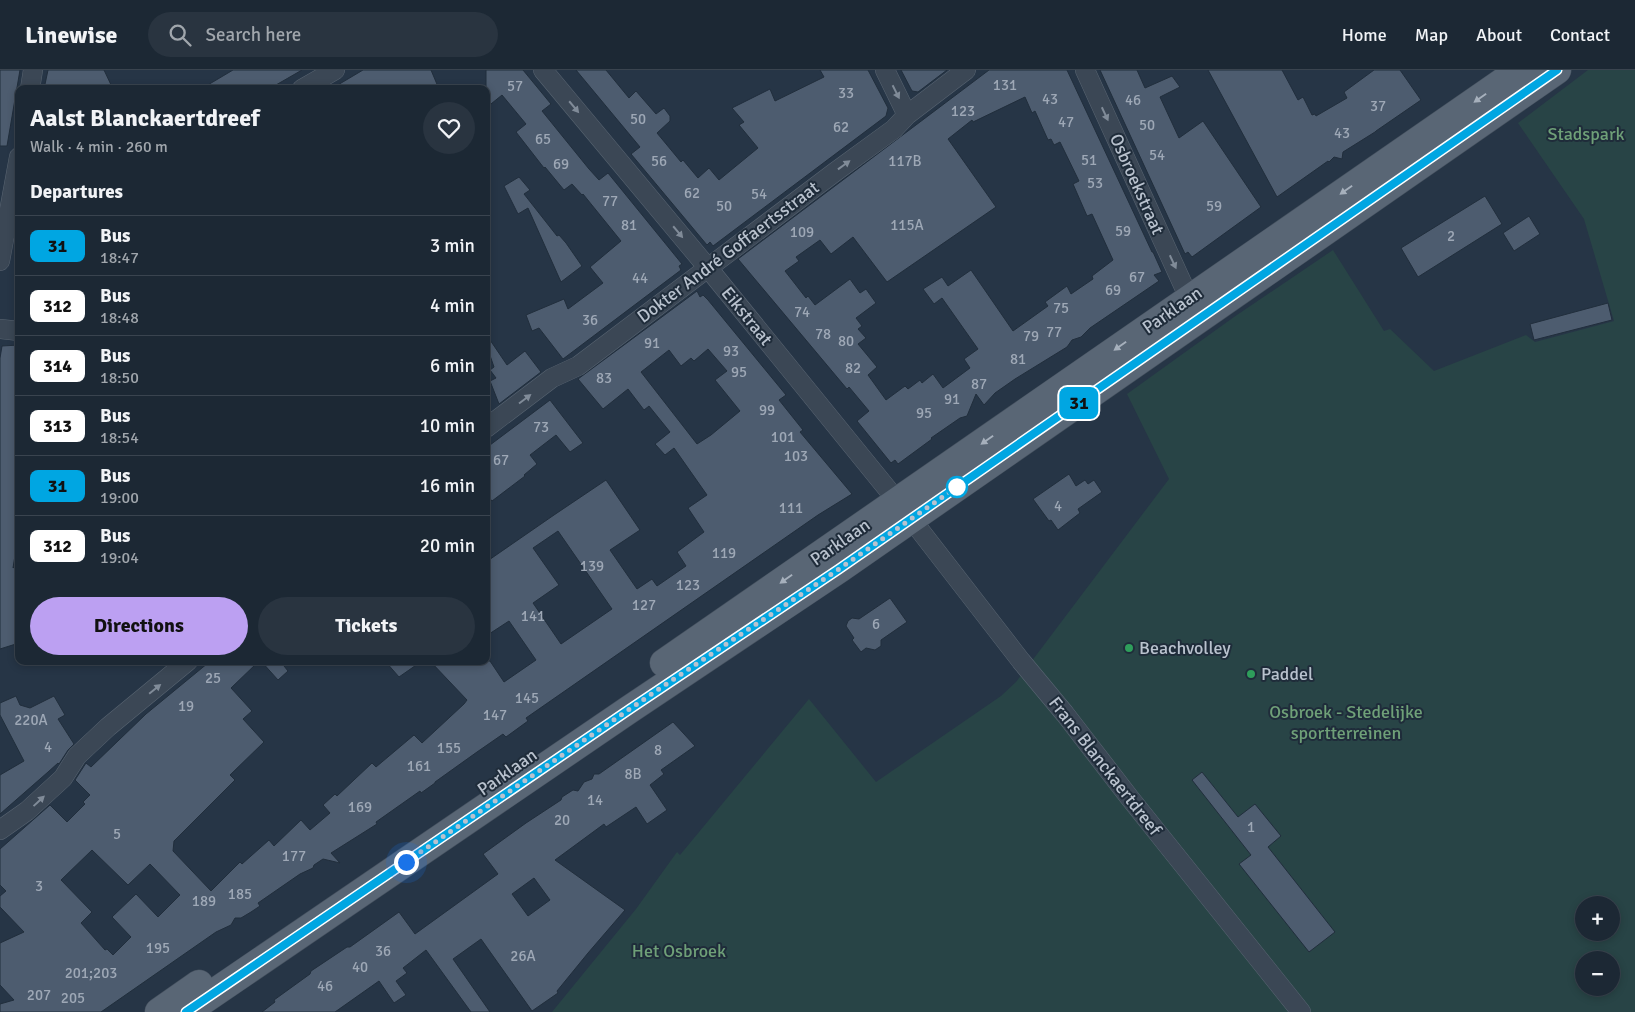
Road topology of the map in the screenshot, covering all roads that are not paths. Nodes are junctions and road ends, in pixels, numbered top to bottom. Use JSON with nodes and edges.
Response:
{"nodes":[{"id":1,"x":32,"y":70,"type":"edge"},
{"id":2,"x":335,"y":70,"type":"edge"},
{"id":3,"x":543,"y":70,"type":"edge"},
{"id":4,"x":885,"y":70,"type":"edge"},
{"id":5,"x":966,"y":70,"type":"edge"},
{"id":6,"x":1085,"y":70,"type":"edge"},
{"id":7,"x":1520,"y":70,"type":"edge"},
{"id":8,"x":1557,"y":70,"type":"edge"},
{"id":9,"x":30,"y":85,"type":"edge"},
{"id":10,"x":309,"y":85,"type":"edge"},
{"id":11,"x":907,"y":115,"type":"junction"},
{"id":12,"x":15,"y":199,"type":"edge"},
{"id":13,"x":0,"y":257,"type":"edge"},
{"id":14,"x":708,"y":268,"type":"junction"},
{"id":15,"x":1189,"y":298,"type":"junction"},
{"id":16,"x":0,"y":329,"type":"edge"},
{"id":17,"x":15,"y":331,"type":"edge"},
{"id":18,"x":490,"y":425,"type":"edge"},
{"id":19,"x":904,"y":510,"type":"junction"},
{"id":20,"x":183,"y":665,"type":"edge"},
{"id":21,"x":0,"y":830,"type":"edge"},
{"id":22,"x":159,"y":1012,"type":"edge"},
{"id":23,"x":186,"y":1012,"type":"edge"},
{"id":24,"x":1301,"y":1012,"type":"edge"}],
"edges":[{"from":1,"to":9,"type":"street"},
{"from":2,"to":10,"type":"street"},
{"from":3,"to":14,"type":"street","name":"Eikstraat","one_way":true},
{"from":4,"to":11,"type":"street","one_way":true},
{"from":5,"to":11,"type":"street","name":"Dokter André Goffaertsstraat"},
{"from":6,"to":15,"type":"street","name":"Osbroekstraat","one_way":true},
{"from":7,"to":15,"type":"main road","name":"Parklaan","one_way":true},
{"from":8,"to":19,"type":"main road","name":"Parklaan"},
{"from":14,"to":11,"type":"street","name":"Dokter André Goffaertsstraat","one_way":true},
{"from":12,"to":13,"type":"street"},
{"from":18,"to":14,"type":"street","name":"Dokter André Goffaertsstraat","one_way":true},
{"from":14,"to":19,"type":"street","name":"Eikstraat"},
{"from":15,"to":19,"type":"main road","name":"Parklaan","one_way":true},
{"from":16,"to":17,"type":"street"},
{"from":19,"to":22,"type":"main road","name":"Parklaan","one_way":true},
{"from":19,"to":23,"type":"main road","name":"Parklaan"},
{"from":19,"to":24,"type":"street","name":"Frans Blanckaertdreef"},
{"from":21,"to":20,"type":"street","one_way":true}]}
